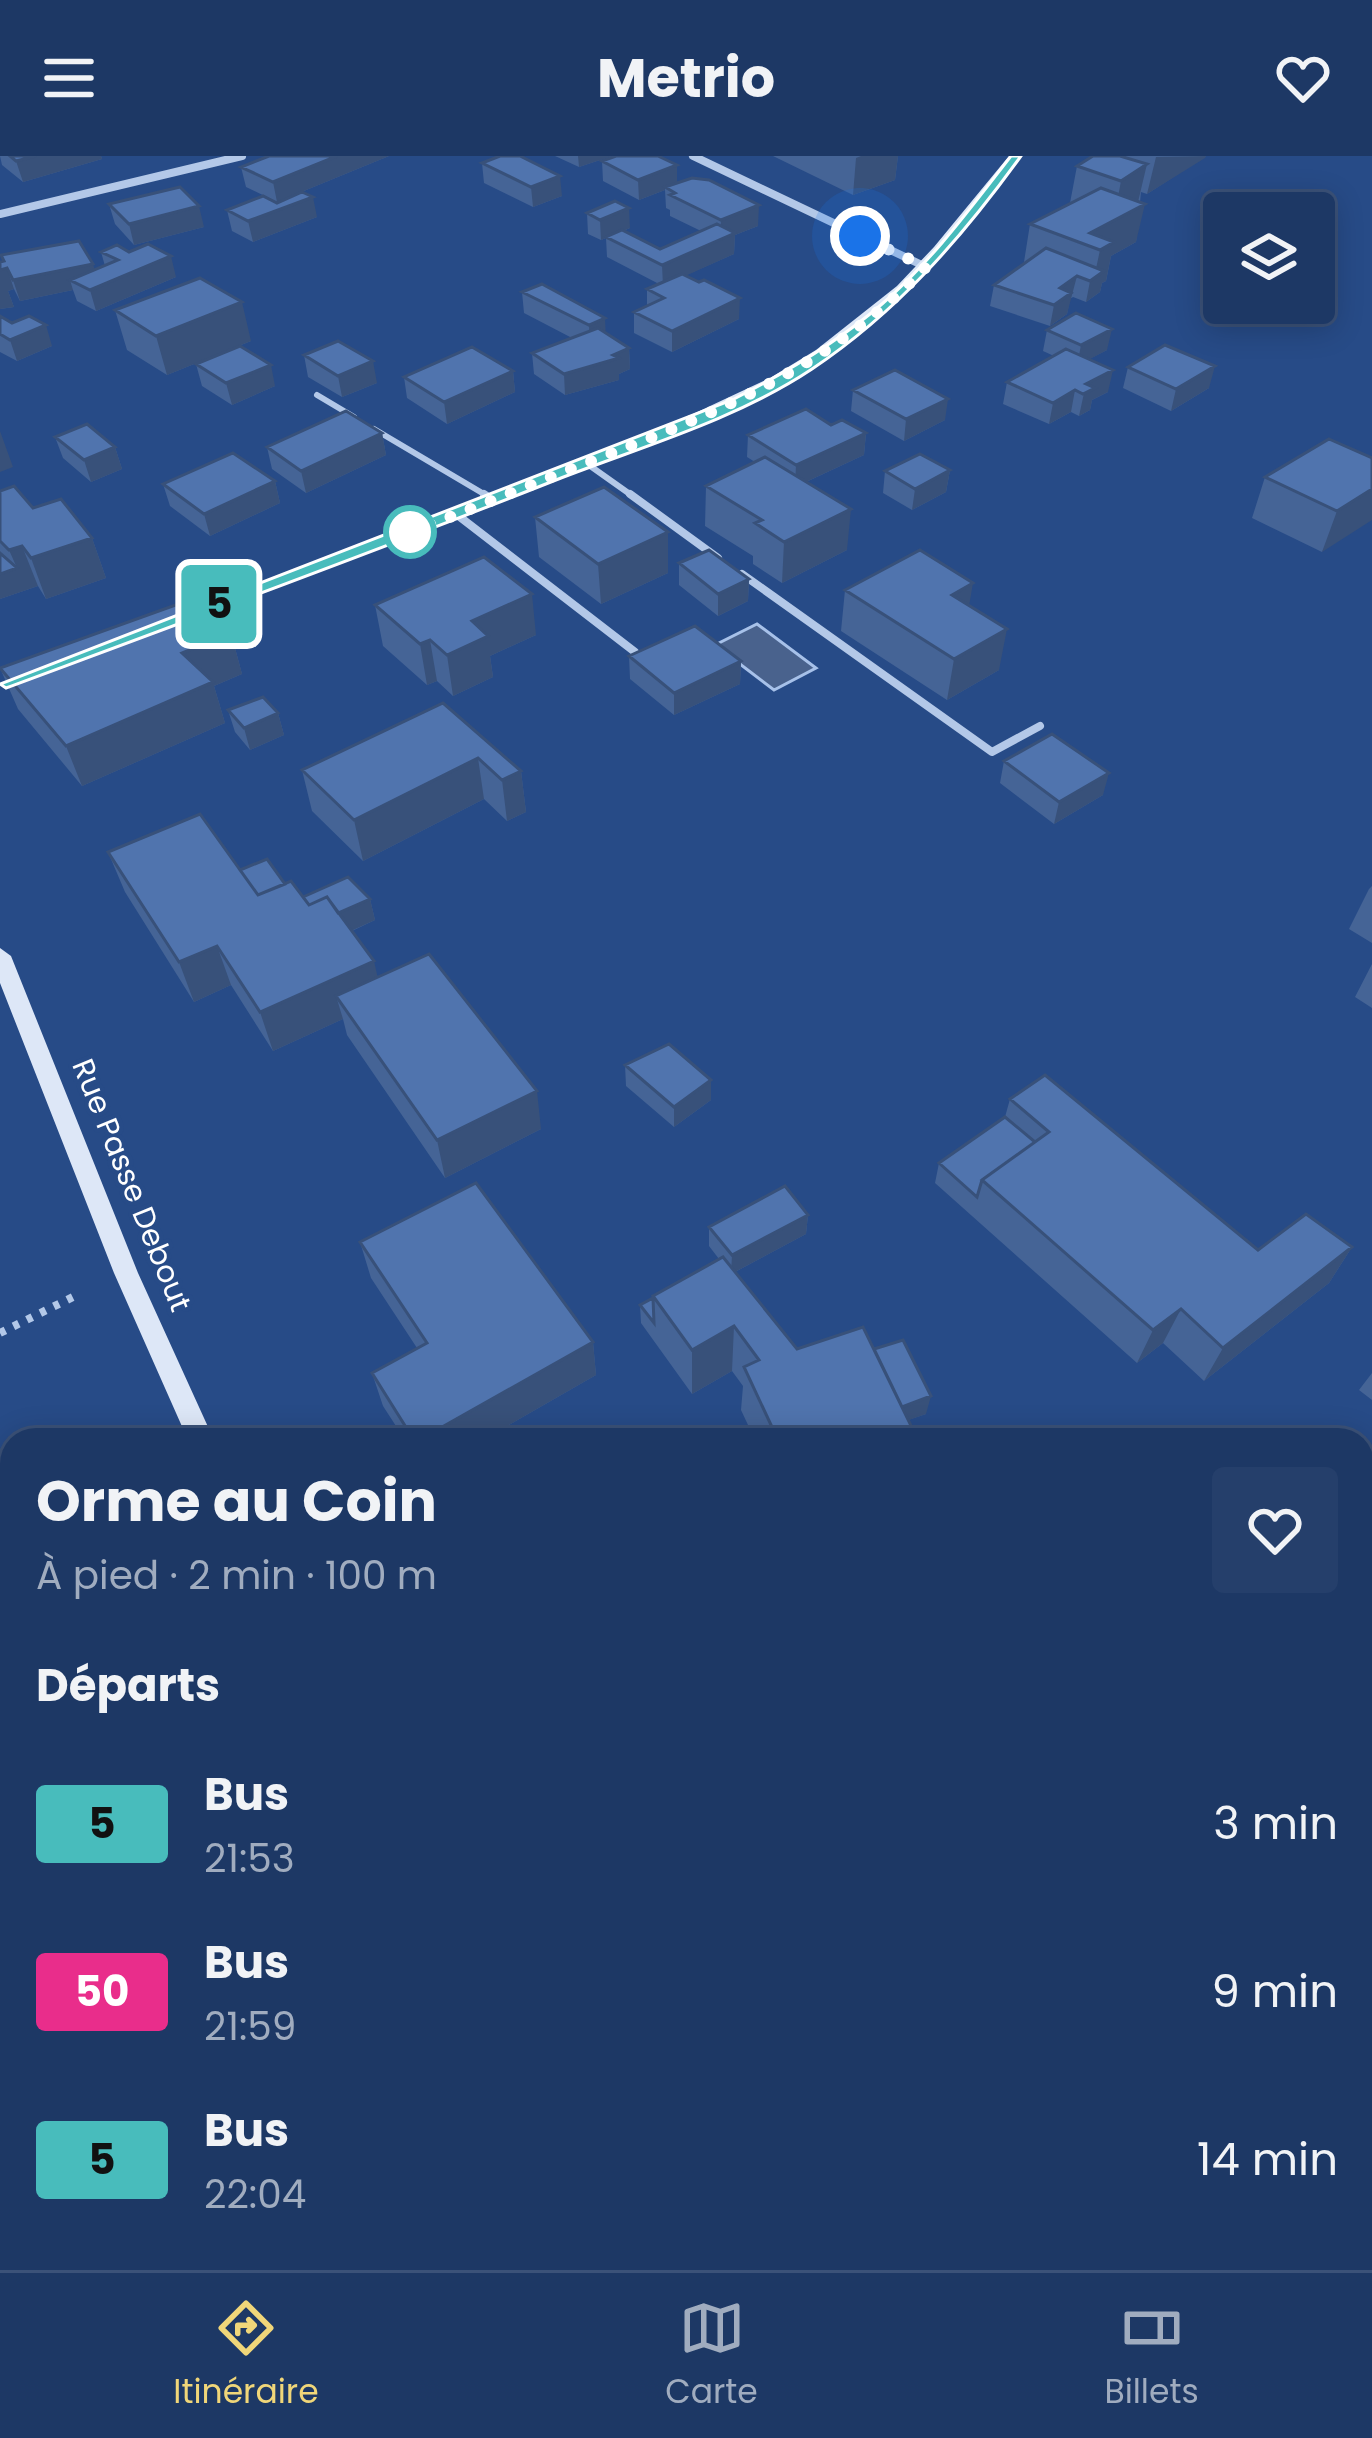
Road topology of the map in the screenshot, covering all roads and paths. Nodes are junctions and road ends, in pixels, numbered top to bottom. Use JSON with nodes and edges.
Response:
{"nodes":[{"id":1,"x":242,"y":156,"type":"edge"},
{"id":2,"x":693,"y":156,"type":"edge"},
{"id":3,"x":1015,"y":156,"type":"edge"},
{"id":4,"x":0,"y":214,"type":"edge"},
{"id":5,"x":926,"y":267,"type":"junction"},
{"id":6,"x":316,"y":395,"type":"dead end"},
{"id":7,"x":586,"y":464,"type":"junction"},
{"id":8,"x":493,"y":500,"type":"junction"},
{"id":9,"x":456,"y":514,"type":"junction"},
{"id":10,"x":722,"y":560,"type":"edge"},
{"id":11,"x":742,"y":574,"type":"edge"},
{"id":12,"x":169,"y":623,"type":"edge"},
{"id":13,"x":635,"y":652,"type":"edge"},
{"id":14,"x":1040,"y":726,"type":"dead end"},
{"id":15,"x":0,"y":956,"type":"edge"},
{"id":16,"x":126,"y":1273,"type":"junction"},
{"id":17,"x":0,"y":1333,"type":"edge"},
{"id":18,"x":196,"y":1428,"type":"edge"}],
"edges":[{"from":1,"to":4,"type":"street"},
{"from":2,"to":5,"type":"street"},
{"from":3,"to":5,"type":"main road"},
{"from":5,"to":7,"type":"main road"},
{"from":6,"to":8,"type":"lane"},
{"from":7,"to":8,"type":"main road"},
{"from":7,"to":10,"type":"lane"},
{"from":8,"to":9,"type":"main road"},
{"from":9,"to":12,"type":"main road"},
{"from":9,"to":13,"type":"lane"},
{"from":11,"to":14,"type":"lane"},
{"from":15,"to":16,"type":"main road","name":"Rue Passe Debout"},
{"from":16,"to":17,"type":"path"},
{"from":16,"to":18,"type":"main road","name":"Rue Passe Debout"}]}
